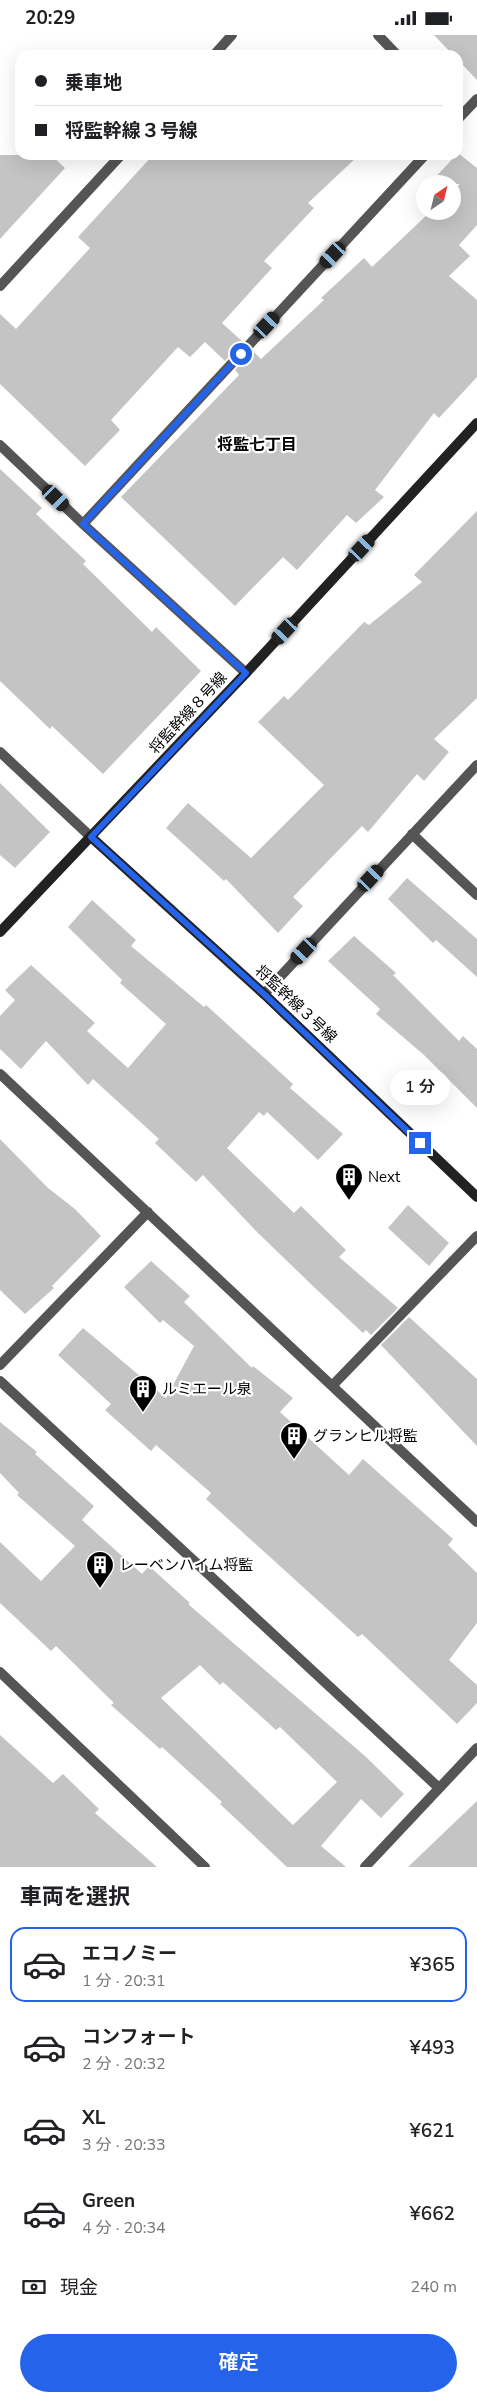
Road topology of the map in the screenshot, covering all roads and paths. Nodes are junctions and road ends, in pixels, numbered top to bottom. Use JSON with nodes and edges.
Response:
{"nodes":[{"id":1,"x":232,"y":35,"type":"edge"},
{"id":2,"x":378,"y":35,"type":"edge"},
{"id":3,"x":218,"y":50,"type":"edge"},
{"id":4,"x":392,"y":50,"type":"edge"},
{"id":5,"x":477,"y":99,"type":"edge"},
{"id":6,"x":463,"y":114,"type":"edge"},
{"id":7,"x":116,"y":160,"type":"edge"},
{"id":8,"x":420,"y":160,"type":"edge"},
{"id":9,"x":0,"y":286,"type":"edge"},
{"id":10,"x":477,"y":423,"type":"edge"},
{"id":11,"x":0,"y":445,"type":"edge"},
{"id":12,"x":83,"y":524,"type":"junction"},
{"id":13,"x":246,"y":673,"type":"junction"},
{"id":14,"x":0,"y":752,"type":"edge"},
{"id":15,"x":477,"y":765,"type":"edge"},
{"id":16,"x":412,"y":834,"type":"junction"},
{"id":17,"x":91,"y":837,"type":"junction"},
{"id":18,"x":477,"y":895,"type":"edge"},
{"id":19,"x":0,"y":932,"type":"edge"},
{"id":20,"x":264,"y":994,"type":"junction"},
{"id":21,"x":0,"y":1075,"type":"edge"},
{"id":22,"x":477,"y":1197,"type":"edge"},
{"id":23,"x":148,"y":1212,"type":"junction"},
{"id":24,"x":477,"y":1236,"type":"edge"},
{"id":25,"x":0,"y":1365,"type":"edge"},
{"id":26,"x":0,"y":1381,"type":"edge"},
{"id":27,"x":332,"y":1385,"type":"junction"},
{"id":28,"x":477,"y":1522,"type":"edge"},
{"id":29,"x":0,"y":1672,"type":"edge"},
{"id":30,"x":477,"y":1748,"type":"edge"},
{"id":31,"x":439,"y":1788,"type":"junction"},
{"id":32,"x":205,"y":1867,"type":"edge"},
{"id":33,"x":365,"y":1867,"type":"edge"}],
"edges":[{"from":1,"to":3,"type":"street"},
{"from":2,"to":4,"type":"street"},
{"from":5,"to":6,"type":"street"},
{"from":7,"to":9,"type":"street"},
{"from":8,"to":12,"type":"street"},
{"from":10,"to":13,"type":"street","name":"将監幹線８号線"},
{"from":11,"to":12,"type":"street"},
{"from":12,"to":13,"type":"street"},
{"from":13,"to":17,"type":"street","name":"将監幹線８号線"},
{"from":14,"to":17,"type":"street"},
{"from":15,"to":16,"type":"street"},
{"from":16,"to":18,"type":"street"},
{"from":16,"to":20,"type":"street"},
{"from":17,"to":19,"type":"street","name":"将監幹線８号線"},
{"from":17,"to":20,"type":"street","name":"将監幹線３号線"},
{"from":20,"to":22,"type":"street","name":"将監幹線３号線"},
{"from":21,"to":23,"type":"street"},
{"from":23,"to":25,"type":"street"},
{"from":23,"to":27,"type":"street"},
{"from":24,"to":27,"type":"street"},
{"from":26,"to":31,"type":"street"},
{"from":27,"to":28,"type":"street"},
{"from":29,"to":32,"type":"street"},
{"from":30,"to":31,"type":"street"},
{"from":31,"to":33,"type":"street"}]}
